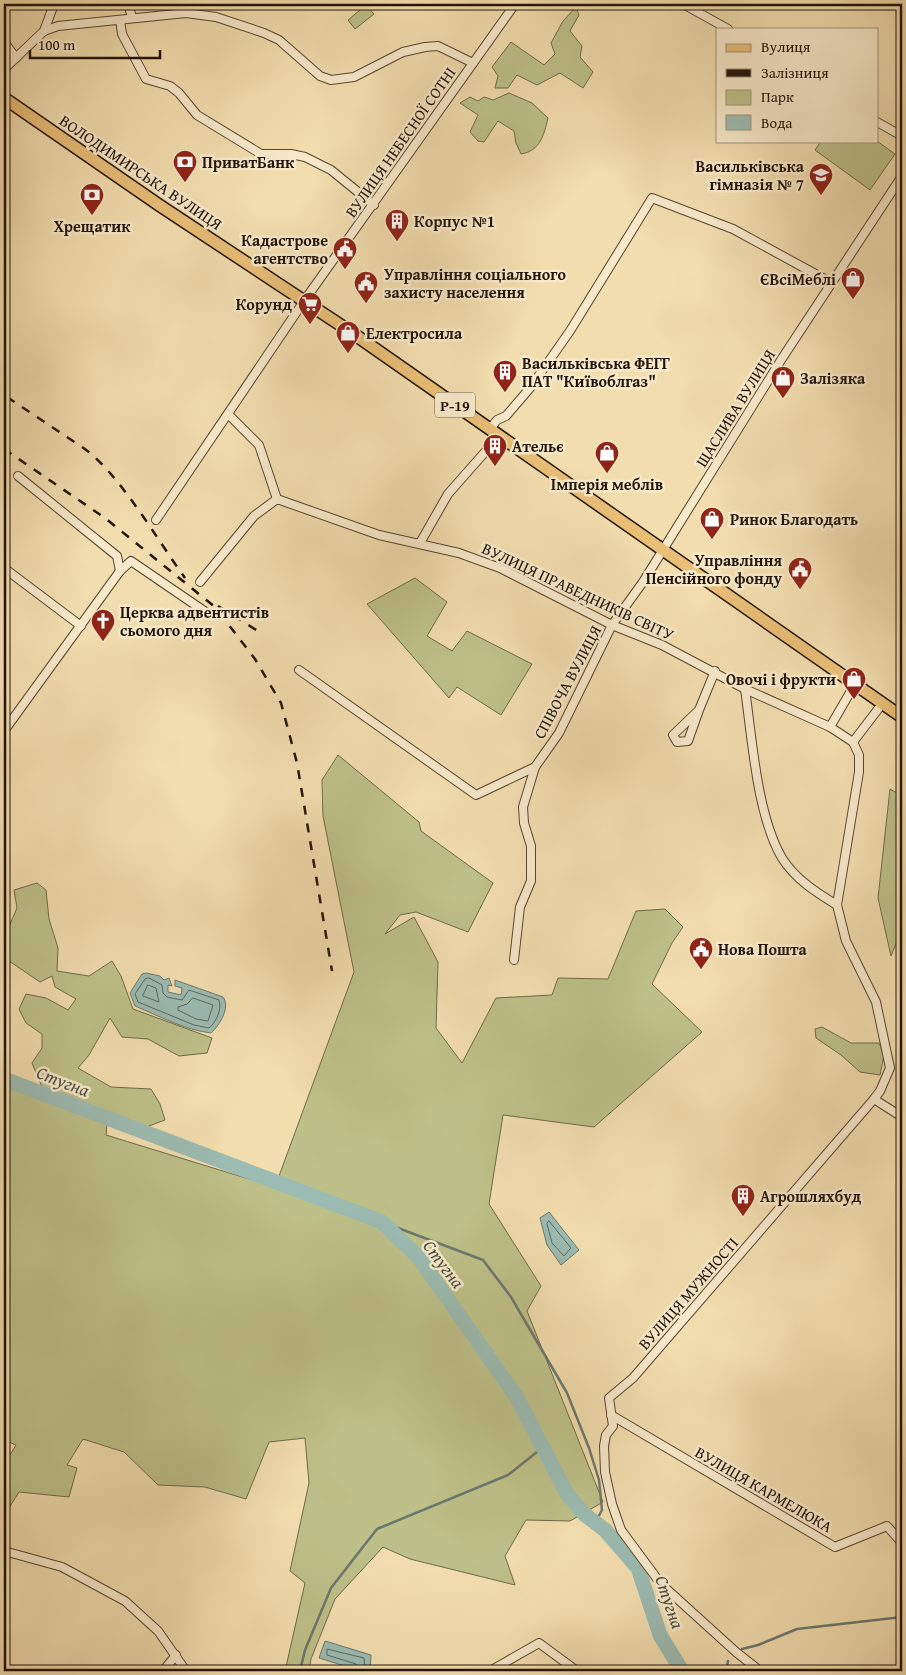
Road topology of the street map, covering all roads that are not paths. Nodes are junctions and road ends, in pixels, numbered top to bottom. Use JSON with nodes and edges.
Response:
{"nodes":[{"id":1,"x":54,"y":4,"type":"edge"},
{"id":2,"x":128,"y":4,"type":"edge"},
{"id":3,"x":515,"y":4,"type":"edge"},
{"id":4,"x":683,"y":4,"type":"edge"},
{"id":5,"x":132,"y":17,"type":"junction"},
{"id":6,"x":120,"y":20,"type":"junction"},
{"id":7,"x":726,"y":28,"type":"edge"},
{"id":8,"x":44,"y":31,"type":"junction"},
{"id":9,"x":4,"y":42,"type":"edge"},
{"id":10,"x":16,"y":58,"type":"junction"},
{"id":11,"x":473,"y":63,"type":"junction"},
{"id":12,"x":4,"y":69,"type":"edge"},
{"id":13,"x":4,"y":98,"type":"edge"},
{"id":14,"x":878,"y":123,"type":"edge"},
{"id":15,"x":902,"y":136,"type":"edge"},
{"id":16,"x":902,"y":176,"type":"edge"},
{"id":17,"x":374,"y":205,"type":"junction"},
{"id":18,"x":832,"y":282,"type":"junction"},
{"id":19,"x":304,"y":301,"type":"junction"},
{"id":20,"x":229,"y":415,"type":"junction"},
{"id":21,"x":490,"y":429,"type":"junction"},
{"id":22,"x":485,"y":452,"type":"dead end"},
{"id":23,"x":18,"y":476,"type":"dead end"},
{"id":24,"x":277,"y":499,"type":"junction"},
{"id":25,"x":156,"y":520,"type":"dead end"},
{"id":26,"x":420,"y":543,"type":"junction"},
{"id":27,"x":663,"y":549,"type":"junction"},
{"id":28,"x":4,"y":568,"type":"edge"},
{"id":29,"x":120,"y":571,"type":"junction"},
{"id":30,"x":200,"y":582,"type":"dead end"},
{"id":31,"x":210,"y":615,"type":"dead end"},
{"id":32,"x":612,"y":625,"type":"junction"},
{"id":33,"x":81,"y":626,"type":"junction"},
{"id":34,"x":299,"y":670,"type":"dead end"},
{"id":35,"x":715,"y":671,"type":"junction"},
{"id":36,"x":855,"y":684,"type":"junction"},
{"id":37,"x":745,"y":689,"type":"junction"},
{"id":38,"x":882,"y":704,"type":"junction"},
{"id":39,"x":699,"y":710,"type":"dead end"},
{"id":40,"x":902,"y":718,"type":"edge"},
{"id":41,"x":830,"y":727,"type":"junction"},
{"id":42,"x":4,"y":731,"type":"edge"},
{"id":43,"x":853,"y":742,"type":"junction"},
{"id":44,"x":534,"y":767,"type":"junction"},
{"id":45,"x":837,"y":905,"type":"junction"},
{"id":46,"x":514,"y":960,"type":"dead end"},
{"id":47,"x":874,"y":1098,"type":"junction"},
{"id":48,"x":902,"y":1117,"type":"edge"},
{"id":49,"x":612,"y":1415,"type":"junction"},
{"id":50,"x":902,"y":1543,"type":"edge"},
{"id":51,"x":4,"y":1551,"type":"edge"},
{"id":52,"x":176,"y":1655,"type":"junction"},
{"id":53,"x":162,"y":1671,"type":"edge"},
{"id":54,"x":186,"y":1671,"type":"edge"},
{"id":55,"x":490,"y":1671,"type":"edge"},
{"id":56,"x":577,"y":1671,"type":"edge"},
{"id":57,"x":760,"y":1671,"type":"edge"}],
"edges":[{"from":1,"to":8,"type":"street"},
{"from":2,"to":5,"type":"street"},
{"from":3,"to":11,"type":"street","name":"ВУЛИЦЯ НЕБЕСНОЇ СОТНІ"},
{"from":4,"to":7,"type":"street"},
{"from":5,"to":6,"type":"street"},
{"from":5,"to":11,"type":"street"},
{"from":6,"to":8,"type":"street"},
{"from":6,"to":17,"type":"street"},
{"from":8,"to":10,"type":"street"},
{"from":9,"to":10,"type":"street"},
{"from":10,"to":12,"type":"street"},
{"from":11,"to":17,"type":"street","name":"ВУЛИЦЯ НЕБЕСНОЇ СОТНІ"},
{"from":13,"to":19,"type":"main road","name":"ВОЛОДИМИРСЬКА ВУЛИЦЯ","number":"Р-19"},
{"from":14,"to":15,"type":"street"},
{"from":16,"to":18,"type":"street","name":"ЩАСЛИВА ВУЛИЦЯ"},
{"from":17,"to":19,"type":"street","name":"ВУЛИЦЯ НЕБЕСНОЇ СОТНІ"},
{"from":18,"to":21,"type":"street"},
{"from":18,"to":27,"type":"street","name":"ЩАСЛИВА ВУЛИЦЯ"},
{"from":19,"to":20,"type":"street","name":"ВУЛИЦЯ НЕБЕСНОЇ СОТНІ"},
{"from":19,"to":21,"type":"main road","name":"ВОЛОДИМИРСЬКА ВУЛИЦЯ","number":"Р-19"},
{"from":20,"to":24,"type":"street"},
{"from":20,"to":25,"type":"street","name":"ВУЛИЦЯ НЕБЕСНОЇ СОТНІ"},
{"from":21,"to":27,"type":"main road","name":"ВОЛОДИМИРСЬКА ВУЛИЦЯ","number":"Р-19"},
{"from":22,"to":26,"type":"street"},
{"from":23,"to":29,"type":"street"},
{"from":24,"to":26,"type":"street","name":"ВУЛИЦЯ ПРАВЕДНИКІВ СВІТУ"},
{"from":24,"to":30,"type":"street"},
{"from":26,"to":32,"type":"street","name":"ВУЛИЦЯ ПРАВЕДНИКІВ СВІТУ"},
{"from":27,"to":32,"type":"street","name":"СПІВОЧА ВУЛИЦЯ"},
{"from":27,"to":36,"type":"main road","name":"ВОЛОДИМИРСЬКА ВУЛИЦЯ","number":"Р-19"},
{"from":28,"to":33,"type":"street"},
{"from":29,"to":31,"type":"street"},
{"from":29,"to":33,"type":"street"},
{"from":32,"to":35,"type":"street","name":"ВУЛИЦЯ ПРАВЕДНИКІВ СВІТУ"},
{"from":32,"to":44,"type":"street","name":"СПІВОЧА ВУЛИЦЯ"},
{"from":33,"to":42,"type":"street"},
{"from":34,"to":44,"type":"street","name":"СПІВОЧА ВУЛИЦЯ"},
{"from":35,"to":37,"type":"street","name":"ВУЛИЦЯ ПРАВЕДНИКІВ СВІТУ"},
{"from":35,"to":39,"type":"street"},
{"from":36,"to":38,"type":"main road","name":"ВОЛОДИМИРСЬКА ВУЛИЦЯ","number":"Р-19"},
{"from":36,"to":41,"type":"street"},
{"from":37,"to":41,"type":"street","name":"ВУЛИЦЯ ПРАВЕДНИКІВ СВІТУ"},
{"from":37,"to":45,"type":"street"},
{"from":38,"to":40,"type":"main road","name":"ВОЛОДИМИРСЬКА ВУЛИЦЯ","number":"Р-19"},
{"from":38,"to":43,"type":"street"},
{"from":41,"to":43,"type":"street","name":"ВУЛИЦЯ ПРАВЕДНИКІВ СВІТУ"},
{"from":43,"to":45,"type":"street","name":"ВУЛИЦЯ МУЖНОСТІ"},
{"from":44,"to":46,"type":"street"},
{"from":45,"to":47,"type":"street","name":"ВУЛИЦЯ МУЖНОСТІ"},
{"from":47,"to":48,"type":"street"},
{"from":47,"to":49,"type":"street","name":"ВУЛИЦЯ МУЖНОСТІ"},
{"from":49,"to":50,"type":"street","name":"ВУЛИЦЯ КАРМЕЛЮКА"},
{"from":49,"to":57,"type":"street"},
{"from":51,"to":52,"type":"street"},
{"from":52,"to":53,"type":"street"},
{"from":52,"to":54,"type":"street"},
{"from":55,"to":56,"type":"street"}]}
